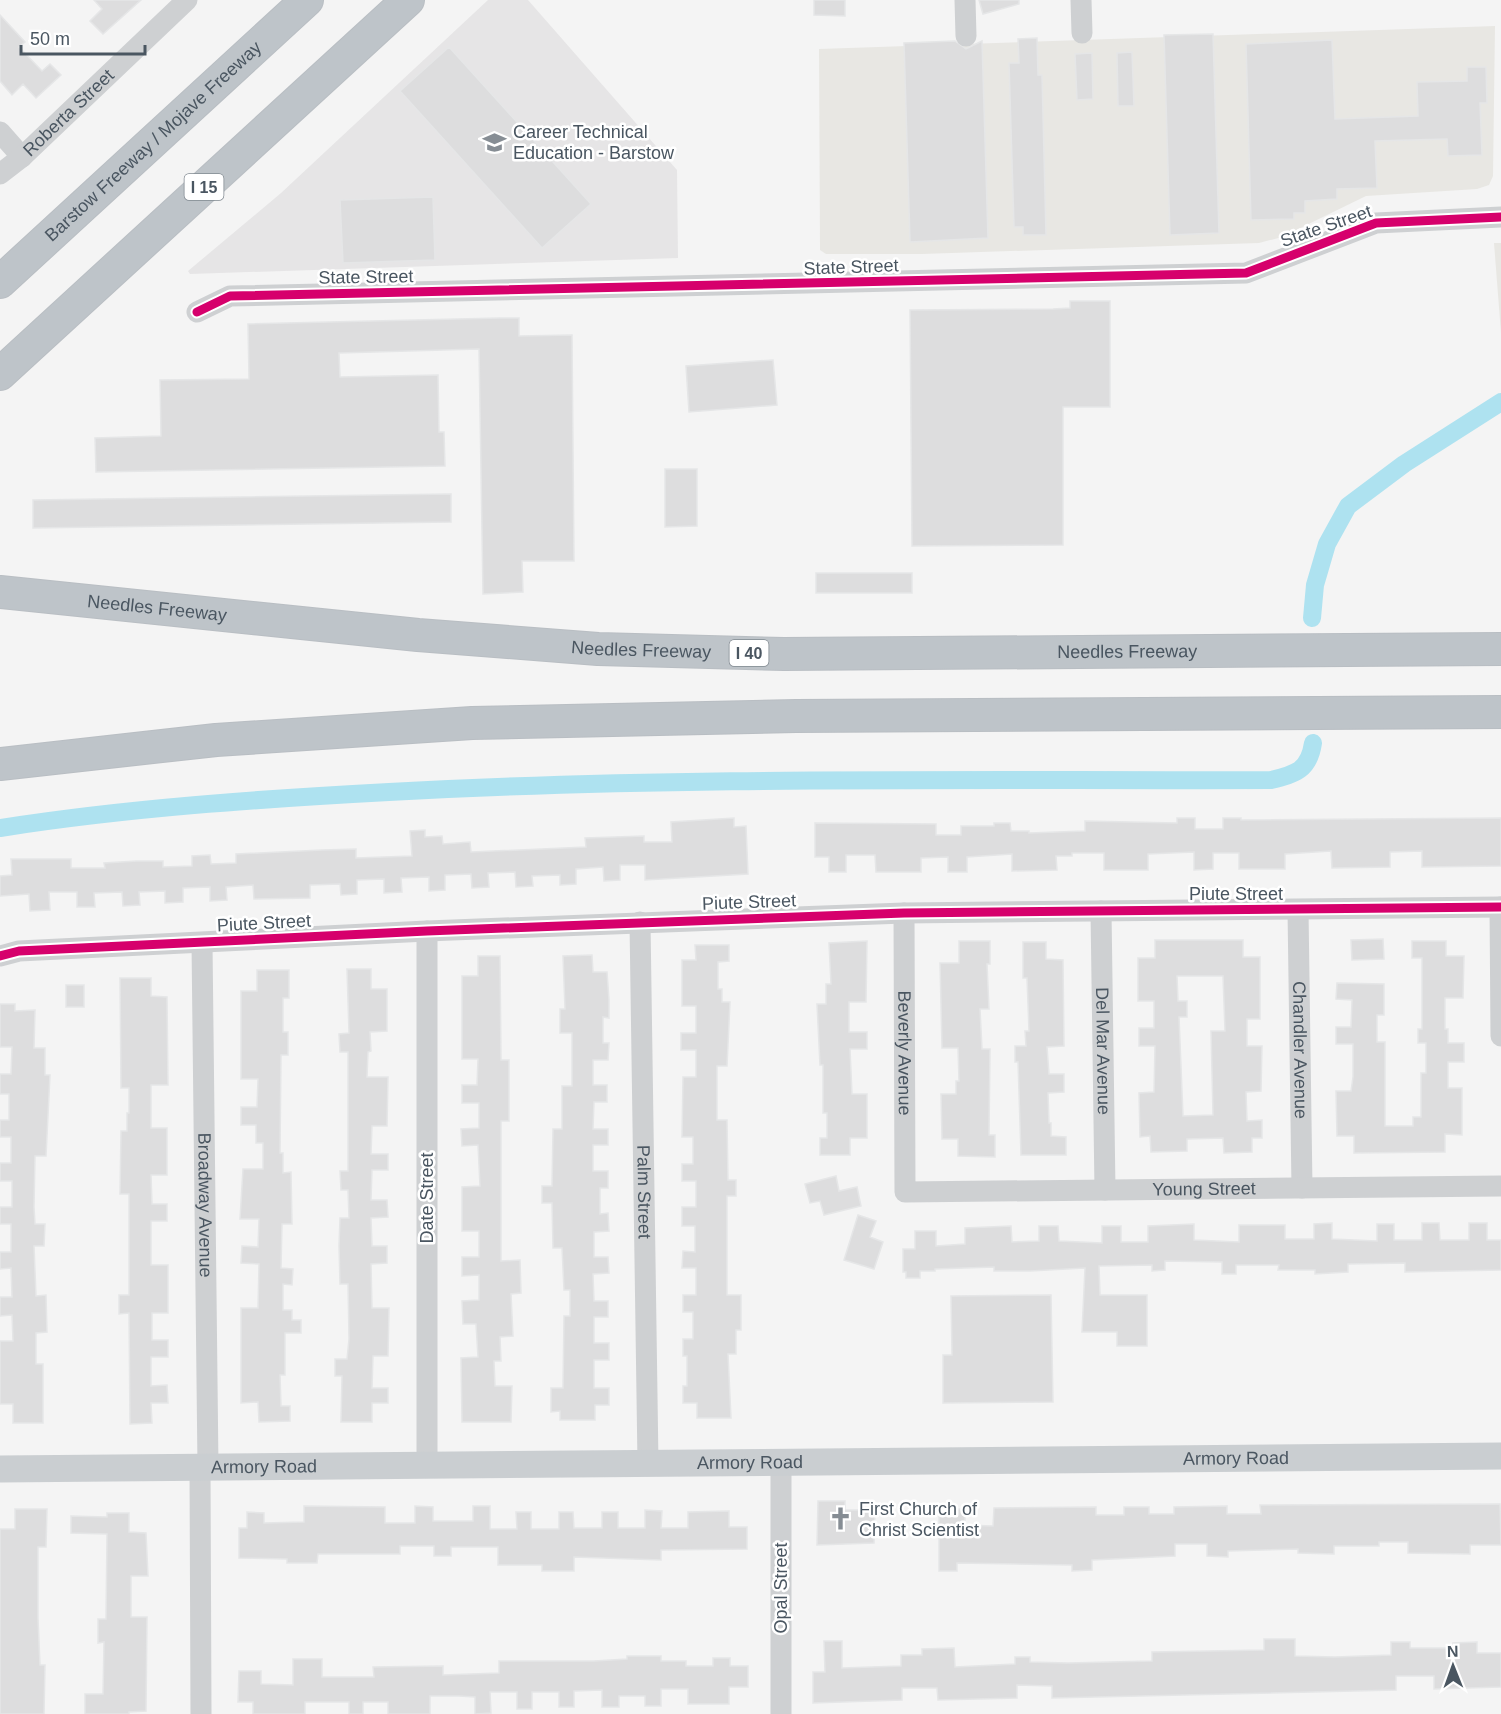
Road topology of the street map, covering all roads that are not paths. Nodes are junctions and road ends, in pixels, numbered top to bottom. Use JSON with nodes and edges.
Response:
{"nodes":[{"id":1,"x":187,"y":0,"type":"edge"},
{"id":2,"x":307,"y":0,"type":"edge"},
{"id":3,"x":408,"y":0,"type":"edge"},
{"id":4,"x":965,"y":0,"type":"edge"},
{"id":5,"x":1081,"y":0,"type":"edge"},
{"id":6,"x":1082,"y":33,"type":"dead end"},
{"id":7,"x":966,"y":36,"type":"dead end"},
{"id":8,"x":0,"y":132,"type":"edge"},
{"id":9,"x":22,"y":157,"type":"junction"},
{"id":10,"x":0,"y":174,"type":"edge"},
{"id":11,"x":1501,"y":217,"type":"edge"},
{"id":12,"x":0,"y":282,"type":"edge"},
{"id":13,"x":197,"y":312,"type":"dead end"},
{"id":14,"x":0,"y":374,"type":"edge"},
{"id":15,"x":0,"y":592,"type":"edge"},
{"id":16,"x":1501,"y":649,"type":"edge"},
{"id":17,"x":1501,"y":712,"type":"edge"},
{"id":18,"x":0,"y":764,"type":"edge"},
{"id":19,"x":1500,"y":907,"type":"edge"},
{"id":20,"x":1298,"y":910,"type":"junction"},
{"id":21,"x":1101,"y":911,"type":"junction"},
{"id":22,"x":904,"y":913,"type":"junction"},
{"id":23,"x":640,"y":922,"type":"junction"},
{"id":24,"x":427,"y":931,"type":"junction"},
{"id":25,"x":202,"y":943,"type":"junction"},
{"id":26,"x":0,"y":956,"type":"edge"},
{"id":27,"x":1501,"y":1036,"type":"edge"},
{"id":28,"x":1501,"y":1186,"type":"edge"},
{"id":29,"x":1302,"y":1188,"type":"junction"},
{"id":30,"x":1105,"y":1190,"type":"junction"},
{"id":31,"x":905,"y":1192,"type":"joint"},
{"id":32,"x":1501,"y":1456,"type":"edge"},
{"id":33,"x":782,"y":1462,"type":"junction"},
{"id":34,"x":648,"y":1463,"type":"junction"},
{"id":35,"x":427,"y":1465,"type":"junction"},
{"id":36,"x":204,"y":1467,"type":"junction"},
{"id":37,"x":0,"y":1469,"type":"edge"},
{"id":38,"x":201,"y":1714,"type":"edge"},
{"id":39,"x":781,"y":1714,"type":"edge"}],
"edges":[{"from":1,"to":9,"type":"street","name":"Roberta Street"},
{"from":2,"to":12,"type":"highway","name":"Barstow Freeway / Mojave Freeway"},
{"from":3,"to":14,"type":"highway","number":"I 15"},
{"from":4,"to":7,"type":"street"},
{"from":5,"to":6,"type":"street"},
{"from":8,"to":9,"type":"street"},
{"from":9,"to":10,"type":"street","name":"Roberta Street"},
{"from":11,"to":13,"type":"street","name":"State Street"},
{"from":15,"to":16,"type":"highway","name":"Needles Freeway","number":"I 40"},
{"from":17,"to":18,"type":"highway"},
{"from":19,"to":20,"type":"street","name":"Piute Street"},
{"from":19,"to":27,"type":"street"},
{"from":20,"to":21,"type":"street","name":"Piute Street"},
{"from":20,"to":29,"type":"street","name":"Chandler Avenue"},
{"from":21,"to":22,"type":"street","name":"Piute Street"},
{"from":21,"to":30,"type":"street","name":"Del Mar Avenue"},
{"from":22,"to":23,"type":"street","name":"Piute Street"},
{"from":22,"to":31,"type":"street","name":"Beverly Avenue"},
{"from":23,"to":24,"type":"street","name":"Piute Street"},
{"from":23,"to":34,"type":"street","name":"Palm Street"},
{"from":24,"to":25,"type":"street","name":"Piute Street"},
{"from":24,"to":35,"type":"street","name":"Date Street"},
{"from":25,"to":26,"type":"street","name":"Piute Street"},
{"from":25,"to":36,"type":"street","name":"Broadway Avenue"},
{"from":28,"to":29,"type":"street","name":"Young Street"},
{"from":29,"to":30,"type":"street","name":"Young Street"},
{"from":30,"to":31,"type":"street","name":"Young Street"},
{"from":32,"to":33,"type":"main road","name":"Armory Road"},
{"from":33,"to":34,"type":"main road","name":"Armory Road"},
{"from":33,"to":39,"type":"street","name":"Opal Street"},
{"from":34,"to":35,"type":"main road","name":"Armory Road"},
{"from":35,"to":36,"type":"main road","name":"Armory Road"},
{"from":36,"to":37,"type":"main road","name":"Armory Road"},
{"from":36,"to":38,"type":"street","name":"Broadway Avenue"}]}
